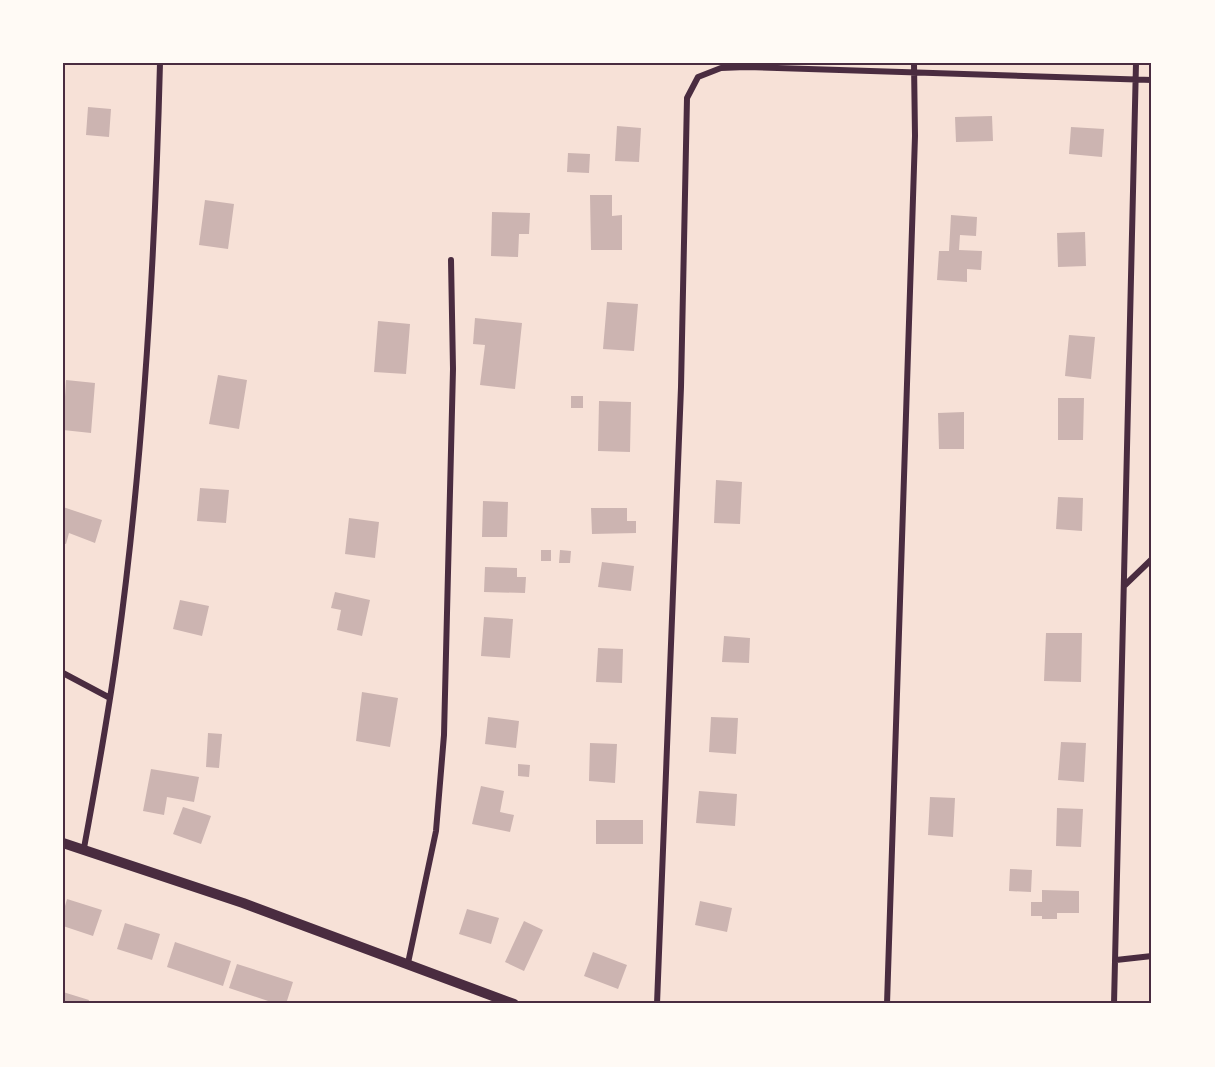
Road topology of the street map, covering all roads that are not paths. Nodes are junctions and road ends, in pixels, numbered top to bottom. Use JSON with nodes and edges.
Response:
{"nodes":[{"id":1,"x":160,"y":63,"type":"edge"},
{"id":2,"x":914,"y":63,"type":"edge"},
{"id":3,"x":1136,"y":63,"type":"edge"},
{"id":4,"x":914,"y":72,"type":"junction"},
{"id":5,"x":1136,"y":79,"type":"junction"},
{"id":6,"x":1152,"y":80,"type":"edge"},
{"id":7,"x":451,"y":260,"type":"dead end"},
{"id":8,"x":1152,"y":559,"type":"edge"},
{"id":9,"x":1124,"y":586,"type":"junction"},
{"id":10,"x":63,"y":673,"type":"edge"},
{"id":11,"x":110,"y":698,"type":"junction"},
{"id":12,"x":63,"y":843,"type":"edge"},
{"id":13,"x":84,"y":848,"type":"junction"},
{"id":14,"x":1152,"y":956,"type":"edge"},
{"id":15,"x":1116,"y":960,"type":"junction"},
{"id":16,"x":408,"y":963,"type":"junction"},
{"id":17,"x":514,"y":1004,"type":"edge"},
{"id":18,"x":657,"y":1004,"type":"edge"},
{"id":19,"x":887,"y":1004,"type":"edge"},
{"id":20,"x":1114,"y":1004,"type":"edge"}],
"edges":[{"from":1,"to":11,"type":"street"},
{"from":2,"to":4,"type":"street"},
{"from":3,"to":5,"type":"street"},
{"from":4,"to":5,"type":"street"},
{"from":4,"to":18,"type":"street"},
{"from":4,"to":19,"type":"street"},
{"from":5,"to":6,"type":"street"},
{"from":5,"to":9,"type":"street"},
{"from":7,"to":16,"type":"street"},
{"from":8,"to":9,"type":"street"},
{"from":9,"to":15,"type":"street"},
{"from":10,"to":11,"type":"street"},
{"from":11,"to":13,"type":"street"},
{"from":12,"to":13,"type":"street"},
{"from":13,"to":16,"type":"street"},
{"from":14,"to":15,"type":"street"},
{"from":15,"to":20,"type":"street"},
{"from":16,"to":17,"type":"street"}]}
